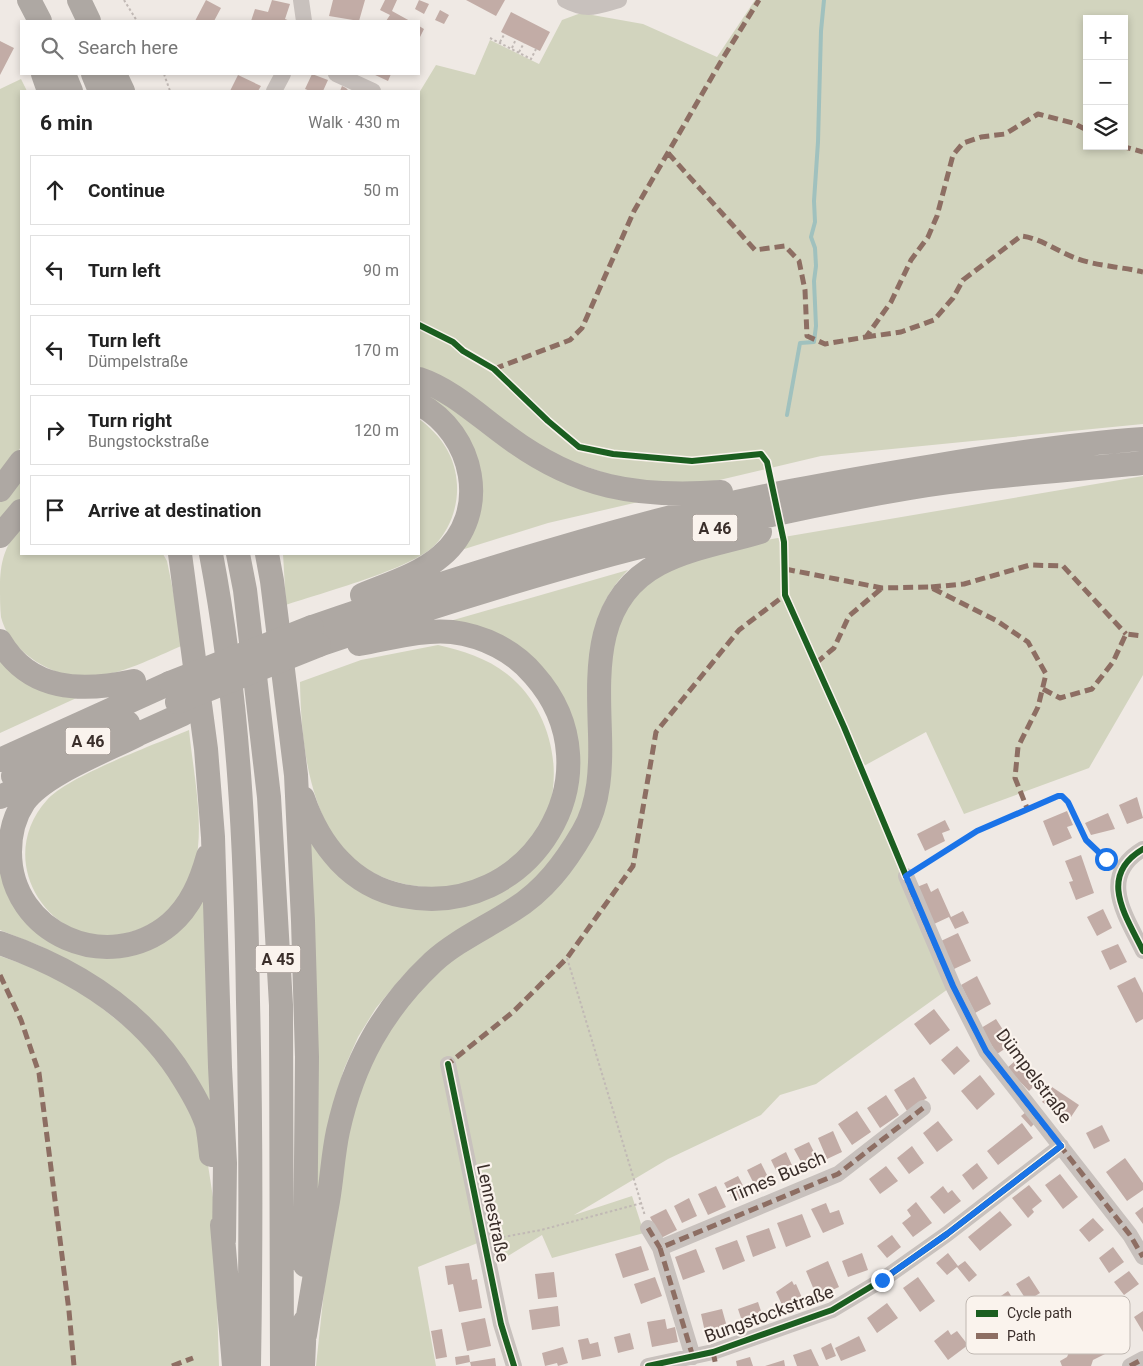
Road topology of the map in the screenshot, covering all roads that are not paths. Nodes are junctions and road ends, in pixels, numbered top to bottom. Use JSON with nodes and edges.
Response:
{"nodes":[{"id":1,"x":14,"y":0,"type":"edge"},
{"id":2,"x":29,"y":0,"type":"edge"},
{"id":3,"x":61,"y":0,"type":"edge"},
{"id":4,"x":78,"y":0,"type":"edge"},
{"id":5,"x":301,"y":0,"type":"edge"},
{"id":6,"x":565,"y":0,"type":"edge"},
{"id":7,"x":620,"y":0,"type":"edge"},
{"id":8,"x":22,"y":20,"type":"edge"},
{"id":9,"x":39,"y":20,"type":"edge"},
{"id":10,"x":71,"y":20,"type":"edge"},
{"id":11,"x":88,"y":20,"type":"edge"},
{"id":12,"x":304,"y":20,"type":"edge"},
{"id":13,"x":42,"y":75,"type":"edge"},
{"id":14,"x":64,"y":75,"type":"edge"},
{"id":15,"x":93,"y":75,"type":"edge"},
{"id":16,"x":115,"y":75,"type":"edge"},
{"id":17,"x":282,"y":75,"type":"edge"},
{"id":18,"x":338,"y":75,"type":"edge"},
{"id":19,"x":49,"y":90,"type":"edge"},
{"id":20,"x":71,"y":90,"type":"edge"},
{"id":21,"x":100,"y":90,"type":"edge"},
{"id":22,"x":123,"y":90,"type":"edge"},
{"id":23,"x":275,"y":90,"type":"edge"},
{"id":24,"x":371,"y":90,"type":"edge"},
{"id":25,"x":420,"y":380,"type":"edge"},
{"id":26,"x":420,"y":405,"type":"edge"},
{"id":27,"x":1143,"y":439,"type":"edge"},
{"id":28,"x":1098,"y":442,"type":"junction"},
{"id":29,"x":20,"y":463,"type":"edge"},
{"id":30,"x":1133,"y":464,"type":"edge"},
{"id":31,"x":0,"y":490,"type":"edge"},
{"id":32,"x":721,"y":492,"type":"junction"},
{"id":33,"x":20,"y":512,"type":"edge"},
{"id":34,"x":760,"y":532,"type":"junction"},
{"id":35,"x":0,"y":536,"type":"edge"},
{"id":36,"x":210,"y":555,"type":"edge"},
{"id":37,"x":238,"y":555,"type":"edge"},
{"id":38,"x":267,"y":555,"type":"edge"},
{"id":39,"x":271,"y":555,"type":"edge"},
{"id":40,"x":179,"y":558,"type":"edge"},
{"id":41,"x":272,"y":581,"type":"junction"},
{"id":42,"x":362,"y":595,"type":"junction"},
{"id":43,"x":315,"y":636,"type":"junction"},
{"id":44,"x":0,"y":641,"type":"edge"},
{"id":45,"x":358,"y":644,"type":"junction"},
{"id":46,"x":134,"y":681,"type":"junction"},
{"id":47,"x":174,"y":692,"type":"junction"},
{"id":48,"x":137,"y":735,"type":"junction"},
{"id":49,"x":0,"y":744,"type":"edge"},
{"id":50,"x":0,"y":760,"type":"edge"},
{"id":51,"x":296,"y":775,"type":"junction"},
{"id":52,"x":0,"y":782,"type":"edge"},
{"id":53,"x":0,"y":797,"type":"edge"},
{"id":54,"x":213,"y":837,"type":"junction"},
{"id":55,"x":1143,"y":849,"type":"edge"},
{"id":56,"x":906,"y":876,"type":"road end"},
{"id":57,"x":0,"y":943,"type":"edge"},
{"id":58,"x":1143,"y":951,"type":"edge"},
{"id":59,"x":448,"y":1064,"type":"dead end"},
{"id":60,"x":923,"y":1108,"type":"dead end"},
{"id":61,"x":1061,"y":1146,"type":"junction"},
{"id":62,"x":648,"y":1228,"type":"road end"},
{"id":63,"x":224,"y":1240,"type":"junction"},
{"id":64,"x":660,"y":1248,"type":"junction"},
{"id":65,"x":1143,"y":1257,"type":"edge"},
{"id":66,"x":305,"y":1335,"type":"junction"},
{"id":67,"x":693,"y":1357,"type":"junction"},
{"id":68,"x":714,"y":1359,"type":"edge"},
{"id":69,"x":1143,"y":1360,"type":"edge"},
{"id":70,"x":234,"y":1366,"type":"edge"},
{"id":71,"x":249,"y":1366,"type":"edge"},
{"id":72,"x":282,"y":1366,"type":"edge"},
{"id":73,"x":303,"y":1366,"type":"edge"},
{"id":74,"x":514,"y":1366,"type":"edge"},
{"id":75,"x":648,"y":1366,"type":"edge"},
{"id":76,"x":1130,"y":1366,"type":"edge"}],
"edges":[{"from":1,"to":8,"type":"highway"},
{"from":2,"to":9,"type":"highway"},
{"from":3,"to":10,"type":"highway"},
{"from":4,"to":11,"type":"highway"},
{"from":5,"to":12,"type":"street"},
{"from":6,"to":7,"type":"street"},
{"from":13,"to":19,"type":"highway"},
{"from":14,"to":20,"type":"highway"},
{"from":15,"to":21,"type":"highway"},
{"from":16,"to":22,"type":"highway"},
{"from":17,"to":23,"type":"street"},
{"from":18,"to":24,"type":"street"},
{"from":25,"to":32,"type":"highway"},
{"from":26,"to":42,"type":"highway"},
{"from":27,"to":28,"type":"highway","number":"A 46"},
{"from":28,"to":32,"type":"highway"},
{"from":28,"to":43,"type":"highway","number":"A 46"},
{"from":29,"to":31,"type":"highway"},
{"from":30,"to":34,"type":"highway"},
{"from":30,"to":43,"type":"highway","number":"A 46"},
{"from":32,"to":42,"type":"highway"},
{"from":33,"to":35,"type":"highway"},
{"from":34,"to":45,"type":"highway"},
{"from":34,"to":66,"type":"highway"},
{"from":36,"to":71,"type":"highway","number":"A 45"},
{"from":37,"to":72,"type":"highway","number":"A 45"},
{"from":38,"to":41,"type":"highway"},
{"from":39,"to":41,"type":"highway"},
{"from":40,"to":54,"type":"highway"},
{"from":41,"to":51,"type":"highway"},
{"from":42,"to":43,"type":"highway"},
{"from":43,"to":45,"type":"highway"},
{"from":43,"to":47,"type":"highway","number":"A 46","bridge":true},
{"from":43,"to":47,"type":"highway"},
{"from":44,"to":46,"type":"highway"},
{"from":45,"to":51,"type":"highway"},
{"from":46,"to":47,"type":"highway"},
{"from":46,"to":49,"type":"highway"},
{"from":47,"to":48,"type":"highway"},
{"from":47,"to":50,"type":"highway","number":"A 46"},
{"from":47,"to":52,"type":"highway","number":"A 46"},
{"from":48,"to":53,"type":"highway"},
{"from":48,"to":54,"type":"highway"},
{"from":51,"to":66,"type":"highway"},
{"from":54,"to":63,"type":"highway"},
{"from":55,"to":58,"type":"street"},
{"from":56,"to":61,"type":"street","name":"Dümpelstraße"},
{"from":57,"to":63,"type":"highway"},
{"from":59,"to":74,"type":"street","name":"Lennestraße"},
{"from":60,"to":64,"type":"street","name":"Times Busch"},
{"from":61,"to":65,"type":"street","name":"Dümpelstraße"},
{"from":61,"to":68,"type":"street","name":"Bungstockstraße"},
{"from":62,"to":64,"type":"street"},
{"from":63,"to":70,"type":"highway"},
{"from":64,"to":67,"type":"street"},
{"from":66,"to":73,"type":"highway"},
{"from":67,"to":68,"type":"street","name":"Bungstockstraße"},
{"from":67,"to":75,"type":"street","name":"Bungstockstraße"},
{"from":69,"to":76,"type":"street"}]}
